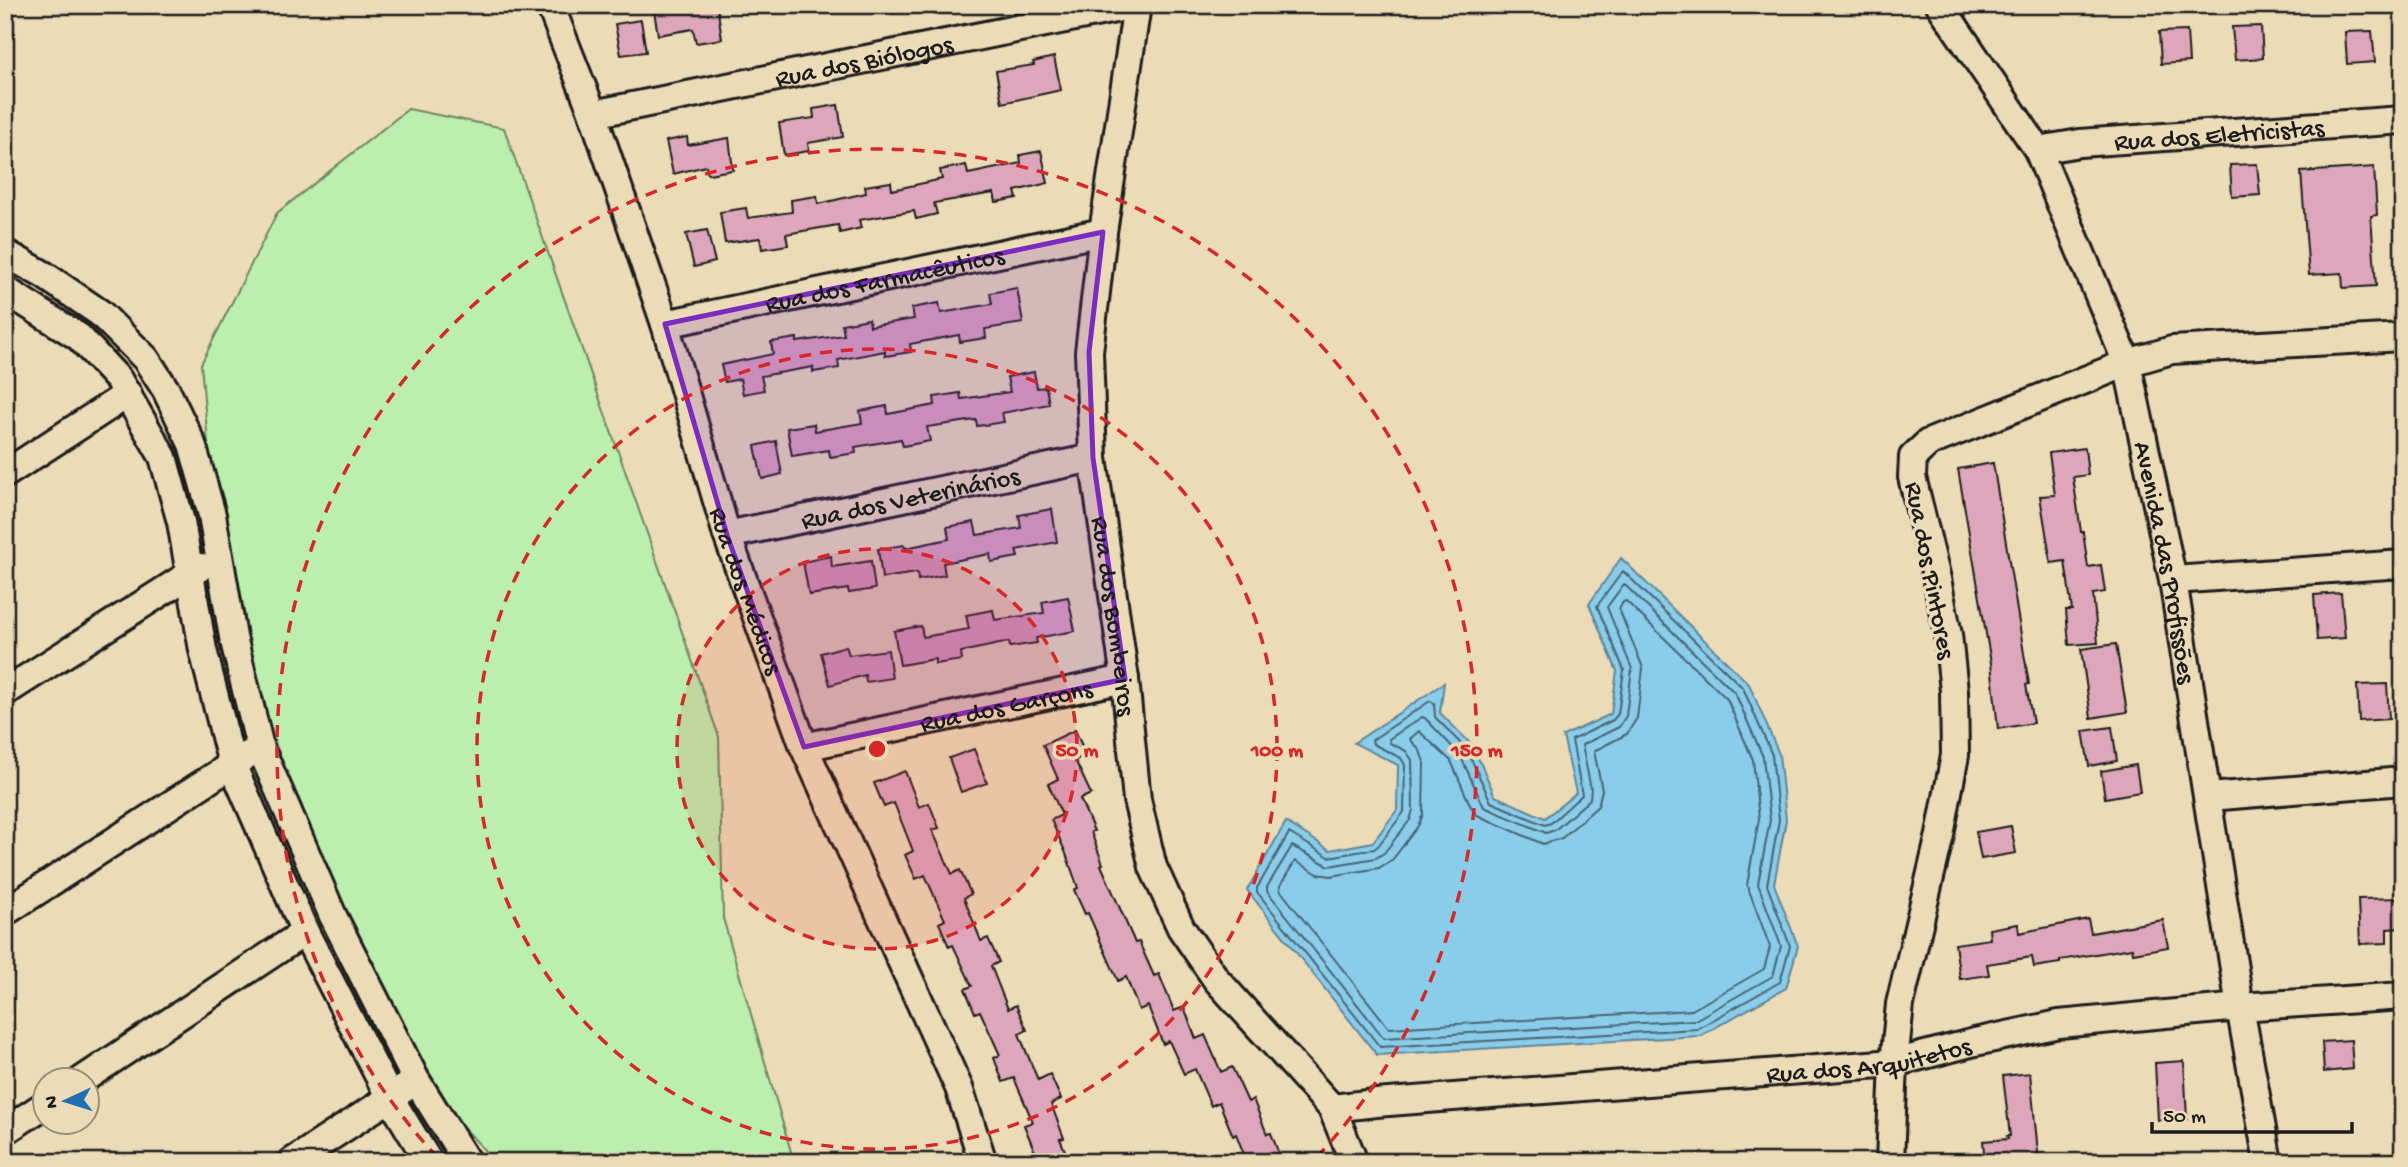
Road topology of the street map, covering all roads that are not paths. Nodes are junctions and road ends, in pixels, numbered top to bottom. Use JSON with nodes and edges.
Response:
{"nodes":[{"id":1,"x":550,"y":5,"type":"edge"},
{"id":2,"x":1136,"y":5,"type":"edge"},
{"id":3,"x":1940,"y":5,"type":"edge"},
{"id":4,"x":593,"y":114,"type":"junction"},
{"id":5,"x":2403,"y":120,"type":"edge"},
{"id":6,"x":2038,"y":150,"type":"junction"},
{"id":7,"x":1103,"y":232,"type":"junction"},
{"id":8,"x":5,"y":253,"type":"edge"},
{"id":9,"x":5,"y":290,"type":"edge"},
{"id":10,"x":665,"y":324,"type":"junction"},
{"id":11,"x":2403,"y":337,"type":"edge"},
{"id":12,"x":146,"y":359,"type":"junction"},
{"id":13,"x":2127,"y":363,"type":"junction"},
{"id":14,"x":166,"y":390,"type":"junction"},
{"id":15,"x":127,"y":394,"type":"junction"},
{"id":16,"x":1093,"y":458,"type":"junction"},
{"id":17,"x":5,"y":474,"type":"edge"},
{"id":18,"x":727,"y":535,"type":"junction"},
{"id":19,"x":218,"y":558,"type":"junction"},
{"id":20,"x":2403,"y":564,"type":"edge"},
{"id":21,"x":188,"y":574,"type":"junction"},
{"id":22,"x":2173,"y":580,"type":"junction"},
{"id":23,"x":1125,"y":679,"type":"junction"},
{"id":24,"x":5,"y":692,"type":"edge"},
{"id":25,"x":260,"y":747,"type":"junction"},
{"id":26,"x":804,"y":747,"type":"junction"},
{"id":27,"x":232,"y":764,"type":"junction"},
{"id":28,"x":2403,"y":781,"type":"edge"},
{"id":29,"x":2209,"y":797,"type":"junction"},
{"id":30,"x":328,"y":904,"type":"junction"},
{"id":31,"x":5,"y":912,"type":"edge"},
{"id":32,"x":340,"y":930,"type":"junction"},
{"id":33,"x":306,"y":932,"type":"junction"},
{"id":34,"x":2403,"y":996,"type":"edge"},
{"id":35,"x":2240,"y":1007,"type":"junction"},
{"id":36,"x":1894,"y":1063,"type":"junction"},
{"id":37,"x":102,"y":1067,"type":"edge"},
{"id":38,"x":416,"y":1080,"type":"junction"},
{"id":39,"x":390,"y":1098,"type":"junction"},
{"id":40,"x":1332,"y":1108,"type":"junction"},
{"id":41,"x":32,"y":1113,"type":"edge"},
{"id":42,"x":5,"y":1131,"type":"edge"},
{"id":43,"x":292,"y":1162,"type":"edge"},
{"id":44,"x":429,"y":1162,"type":"edge"},
{"id":45,"x":467,"y":1162,"type":"edge"},
{"id":46,"x":983,"y":1162,"type":"edge"},
{"id":47,"x":1354,"y":1162,"type":"edge"},
{"id":48,"x":1891,"y":1162,"type":"edge"},
{"id":49,"x":2267,"y":1162,"type":"edge"}],
"edges":[{"from":1,"to":4,"type":"street","name":"Rua dos Médicos"},
{"from":2,"to":4,"type":"street","name":"Rua dos Biólogos"},
{"from":2,"to":7,"type":"street","name":"Rua dos Bombeiros"},
{"from":3,"to":6,"type":"street","name":"Avenida das Profissões"},
{"from":4,"to":10,"type":"street","name":"Rua dos Médicos"},
{"from":5,"to":6,"type":"street","name":"Rua dos Eletricistas"},
{"from":6,"to":13,"type":"street","name":"Avenida das Profissões"},
{"from":7,"to":10,"type":"street","name":"Rua dos Farmacêuticos"},
{"from":7,"to":16,"type":"street","name":"Rua dos Bombeiros"},
{"from":8,"to":12,"type":"street"},
{"from":9,"to":15,"type":"street"},
{"from":10,"to":18,"type":"street","name":"Rua dos Médicos"},
{"from":11,"to":13,"type":"street","name":"Rua dos Pintores"},
{"from":12,"to":14,"type":"street"},
{"from":12,"to":15,"type":"street"},
{"from":13,"to":22,"type":"street","name":"Avenida das Profissões"},
{"from":13,"to":36,"type":"street","name":"Rua dos Pintores"},
{"from":14,"to":15,"type":"street"},
{"from":14,"to":19,"type":"street"},
{"from":15,"to":17,"type":"street"},
{"from":15,"to":21,"type":"street"},
{"from":16,"to":18,"type":"street","name":"Rua dos Veterinários"},
{"from":16,"to":23,"type":"street","name":"Rua dos Bombeiros"},
{"from":18,"to":26,"type":"street","name":"Rua dos Médicos"},
{"from":19,"to":21,"type":"street"},
{"from":19,"to":25,"type":"street"},
{"from":20,"to":22,"type":"street"},
{"from":21,"to":24,"type":"street"},
{"from":21,"to":27,"type":"street"},
{"from":22,"to":29,"type":"street","name":"Avenida das Profissões"},
{"from":23,"to":26,"type":"street","name":"Rua dos Garçons"},
{"from":23,"to":40,"type":"street","name":"Rua dos Bombeiros"},
{"from":25,"to":27,"type":"street"},
{"from":25,"to":30,"type":"street"},
{"from":26,"to":46,"type":"street","name":"Rua dos Médicos"},
{"from":27,"to":31,"type":"street"},
{"from":27,"to":33,"type":"street"},
{"from":28,"to":29,"type":"street"},
{"from":29,"to":35,"type":"street","name":"Avenida das Profissões"},
{"from":30,"to":32,"type":"street"},
{"from":30,"to":33,"type":"street"},
{"from":32,"to":33,"type":"street"},
{"from":32,"to":38,"type":"street"},
{"from":33,"to":37,"type":"street"},
{"from":33,"to":39,"type":"street"},
{"from":34,"to":35,"type":"street","name":"Rua dos Arquitetos"},
{"from":35,"to":36,"type":"street","name":"Rua dos Arquitetos"},
{"from":35,"to":49,"type":"street","name":"Avenida das Profissões"},
{"from":36,"to":40,"type":"street","name":"Rua dos Arquitetos"},
{"from":36,"to":48,"type":"street"},
{"from":38,"to":39,"type":"street"},
{"from":38,"to":45,"type":"street"},
{"from":39,"to":43,"type":"street"},
{"from":39,"to":44,"type":"street"},
{"from":40,"to":47,"type":"street","name":"Rua dos Bombeiros"},
{"from":41,"to":42,"type":"street"}]}
